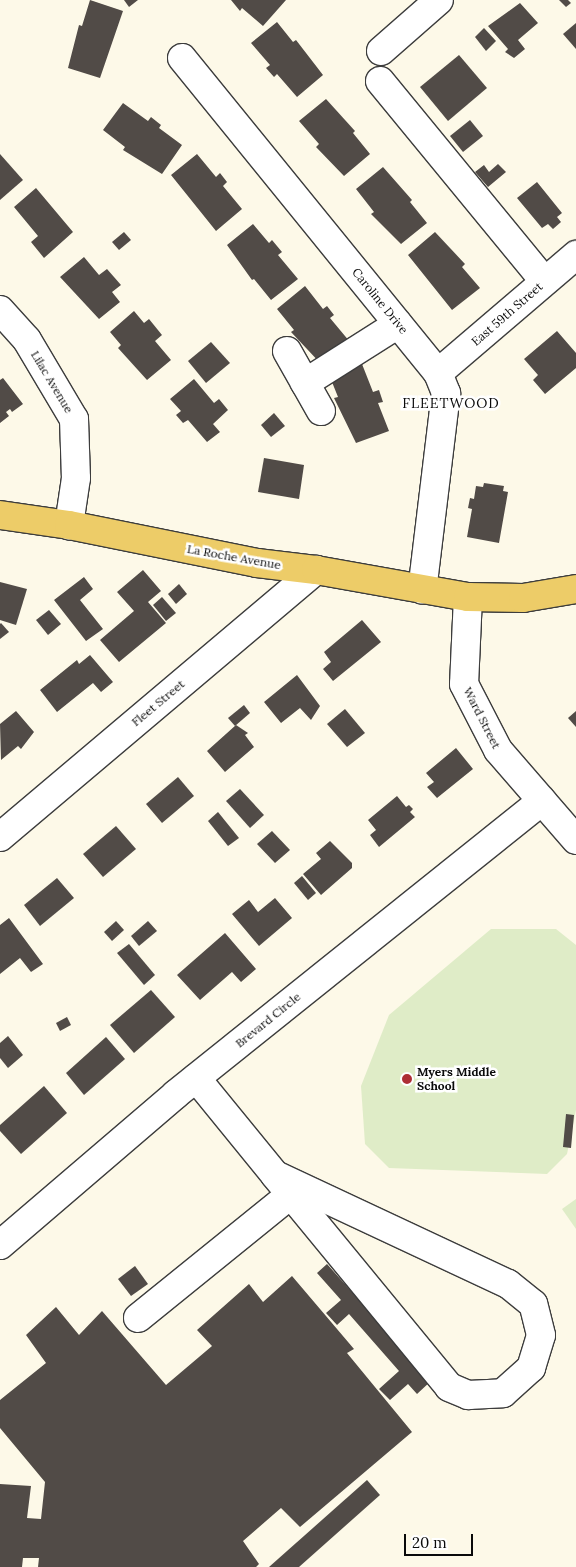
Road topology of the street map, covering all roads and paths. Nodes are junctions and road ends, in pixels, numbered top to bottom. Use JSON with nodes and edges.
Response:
{"nodes":[{"id":1,"x":438,"y":0,"type":"edge"},
{"id":2,"x":381,"y":51,"type":"dead end"},
{"id":3,"x":182,"y":58,"type":"dead end"},
{"id":4,"x":380,"y":81,"type":"dead end"},
{"id":5,"x":576,"y":255,"type":"edge"},
{"id":6,"x":544,"y":281,"type":"junction"},
{"id":7,"x":0,"y":310,"type":"edge"},
{"id":8,"x":398,"y":324,"type":"junction"},
{"id":9,"x":287,"y":351,"type":"dead end"},
{"id":10,"x":438,"y":373,"type":"junction"},
{"id":11,"x":306,"y":383,"type":"junction"},
{"id":12,"x":321,"y":411,"type":"dead end"},
{"id":13,"x":0,"y":515,"type":"edge"},
{"id":14,"x":69,"y":525,"type":"junction"},
{"id":15,"x":316,"y":570,"type":"junction"},
{"id":16,"x":422,"y":590,"type":"junction"},
{"id":17,"x":576,"y":590,"type":"edge"},
{"id":18,"x":468,"y":597,"type":"junction"},
{"id":19,"x":542,"y":801,"type":"junction"},
{"id":20,"x":573,"y":830,"type":"edge"},
{"id":21,"x":0,"y":837,"type":"edge"},
{"id":22,"x":196,"y":1078,"type":"junction"},
{"id":23,"x":283,"y":1184,"type":"junction"},
{"id":24,"x":0,"y":1245,"type":"edge"},
{"id":25,"x":138,"y":1318,"type":"dead end"}],
"edges":[{"from":1,"to":2,"type":"street"},
{"from":3,"to":8,"type":"street","name":"Caroline Drive"},
{"from":4,"to":6,"type":"street"},
{"from":5,"to":6,"type":"street","name":"East 59th Street"},
{"from":6,"to":10,"type":"street","name":"East 59th Street"},
{"from":7,"to":14,"type":"street","name":"Lilac Avenue"},
{"from":8,"to":10,"type":"street","name":"Caroline Drive"},
{"from":8,"to":11,"type":"street"},
{"from":9,"to":11,"type":"street"},
{"from":10,"to":16,"type":"street","name":"Caroline Drive"},
{"from":11,"to":12,"type":"street"},
{"from":13,"to":14,"type":"main road","name":"La Roche Avenue"},
{"from":14,"to":15,"type":"main road","name":"La Roche Avenue"},
{"from":15,"to":16,"type":"main road","name":"La Roche Avenue"},
{"from":15,"to":21,"type":"street","name":"Fleet Street"},
{"from":16,"to":18,"type":"main road","name":"La Roche Avenue"},
{"from":17,"to":18,"type":"main road","name":"La Roche Avenue"},
{"from":18,"to":19,"type":"street","name":"Ward Street"},
{"from":19,"to":20,"type":"street","name":"Ward Street"},
{"from":19,"to":22,"type":"street","name":"Brevard Circle"},
{"from":22,"to":23,"type":"street"},
{"from":22,"to":24,"type":"street","name":"Brevard Circle"},
{"from":23,"to":23,"type":"street"},
{"from":23,"to":25,"type":"street"}]}
